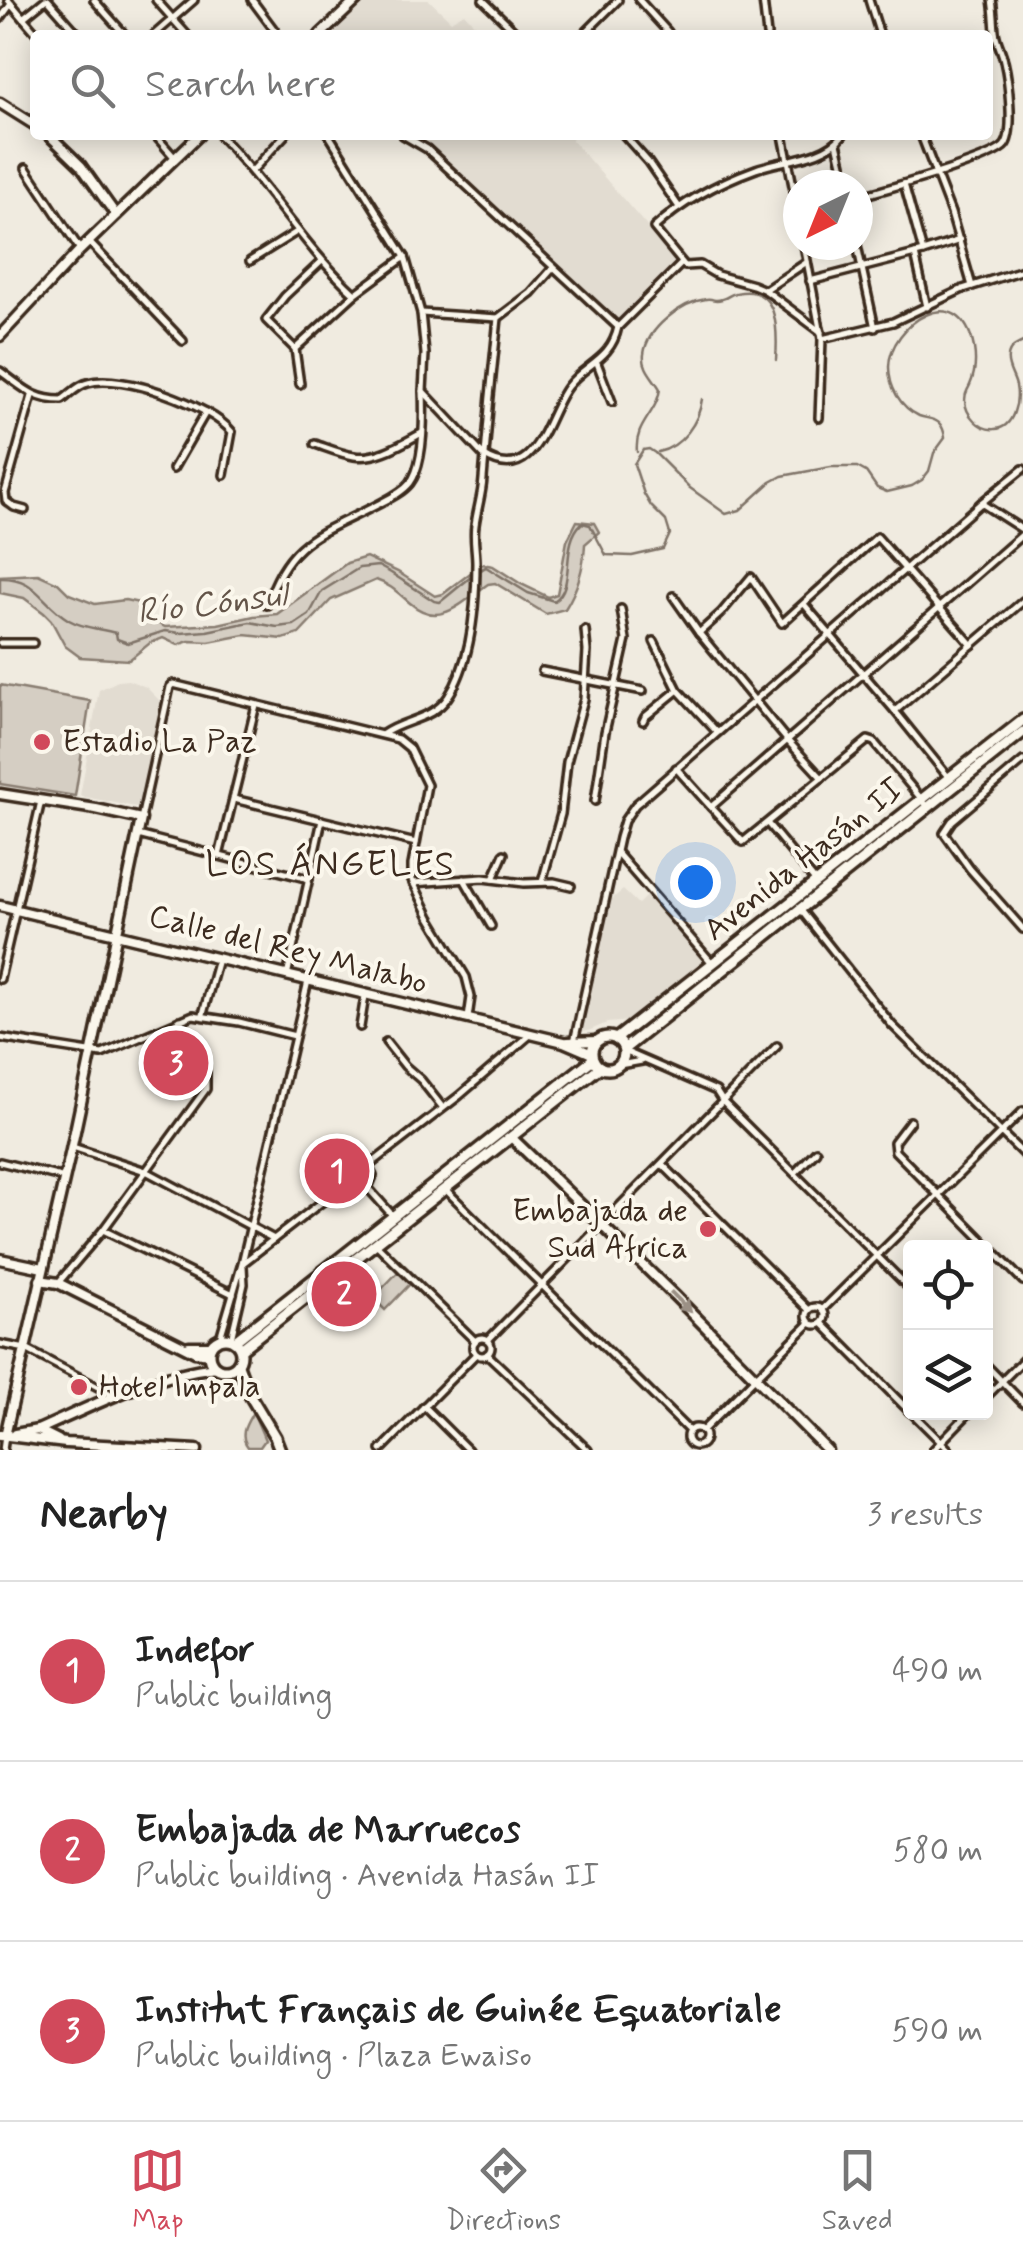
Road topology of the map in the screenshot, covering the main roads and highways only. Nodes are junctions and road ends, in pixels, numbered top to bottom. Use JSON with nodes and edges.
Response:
{"nodes":[{"id":1,"x":1023,"y":720,"type":"edge"},
{"id":2,"x":1023,"y":732,"type":"edge"},
{"id":3,"x":925,"y":803,"type":"junction"},
{"id":4,"x":797,"y":905,"type":"junction"},
{"id":5,"x":616,"y":1039,"type":"junction"},
{"id":6,"x":624,"y":1050,"type":"junction"},
{"id":7,"x":595,"y":1060,"type":"junction"},
{"id":8,"x":222,"y":1346,"type":"junction"},
{"id":9,"x":238,"y":1365,"type":"junction"},
{"id":10,"x":221,"y":1369,"type":"junction"},
{"id":11,"x":248,"y":1392,"type":"junction"},
{"id":12,"x":275,"y":1437,"type":"junction"},
{"id":13,"x":280,"y":1450,"type":"edge"},
{"id":14,"x":289,"y":1450,"type":"edge"}],
"edges":[{"from":1,"to":3,"type":"main road","name":"Avenida Hasán II"},
{"from":2,"to":3,"type":"main road","name":"Avenida Hasán II"},
{"from":3,"to":4,"type":"main road","name":"Avenida Hasán II"},
{"from":3,"to":4,"type":"main road","name":"Avenida Hasán II"},
{"from":4,"to":5,"type":"main road","name":"Avenida Hasán II"},
{"from":4,"to":6,"type":"main road","name":"Avenida Hasán II"},
{"from":5,"to":6,"type":"main road"},
{"from":5,"to":7,"type":"main road"},
{"from":6,"to":7,"type":"main road"},
{"from":7,"to":8,"type":"main road"},
{"from":7,"to":8,"type":"main road"},
{"from":8,"to":9,"type":"main road"},
{"from":8,"to":10,"type":"main road"},
{"from":9,"to":10,"type":"main road"},
{"from":9,"to":11,"type":"main road"},
{"from":10,"to":11,"type":"main road"},
{"from":11,"to":12,"type":"main road"},
{"from":12,"to":13,"type":"main road"},
{"from":12,"to":14,"type":"main road"}]}
